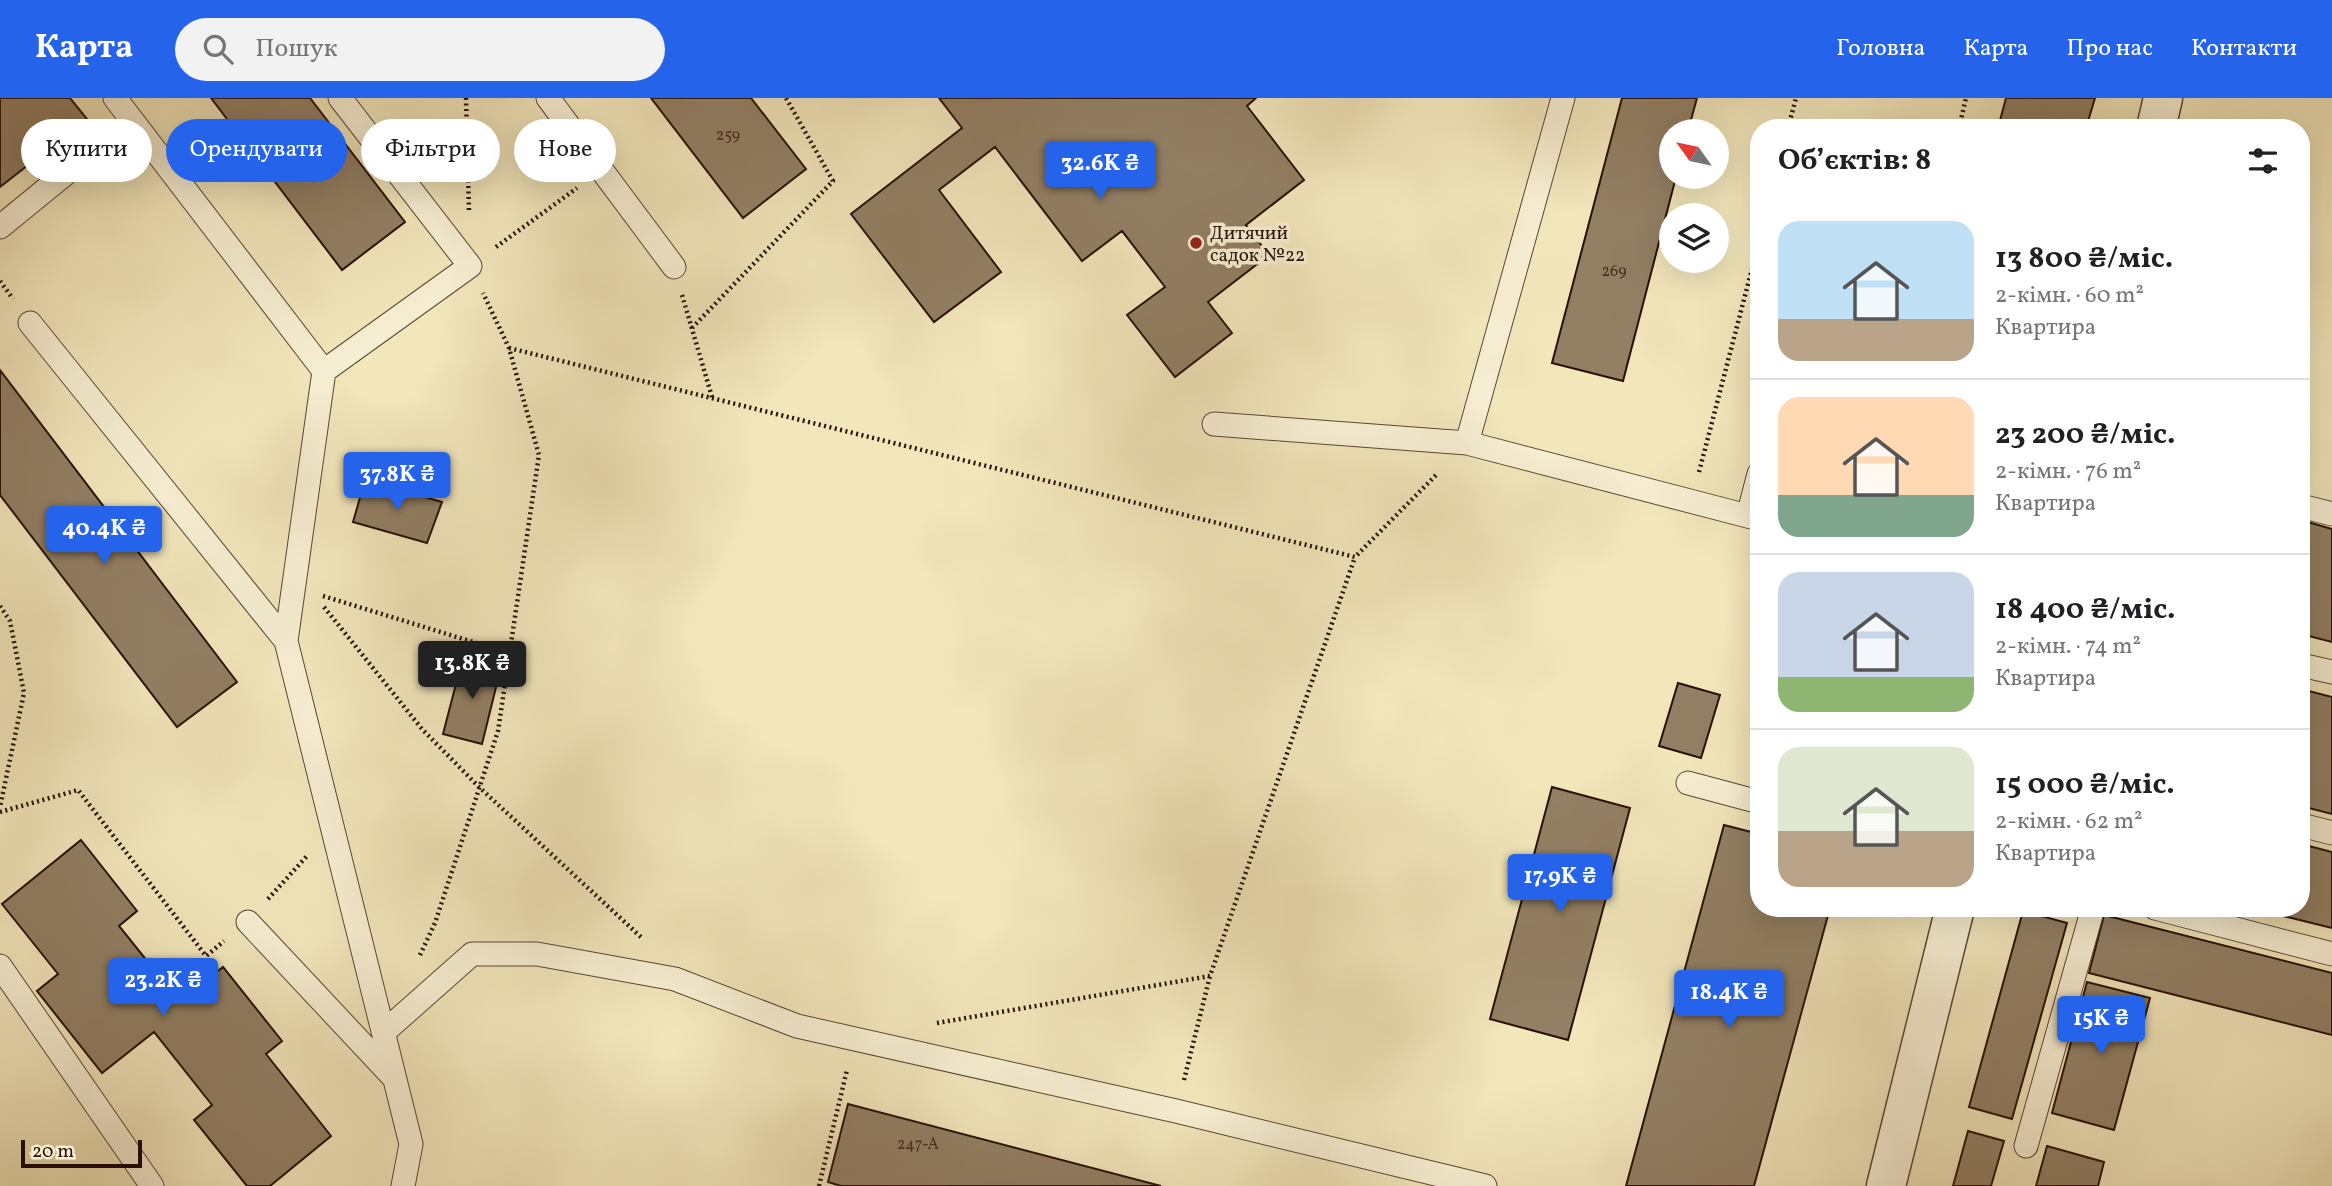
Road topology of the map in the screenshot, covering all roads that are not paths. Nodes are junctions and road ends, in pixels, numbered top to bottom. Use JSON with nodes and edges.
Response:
{"nodes":[{"id":1,"x":114,"y":98,"type":"edge"},
{"id":2,"x":340,"y":98,"type":"edge"},
{"id":3,"x":548,"y":98,"type":"edge"},
{"id":4,"x":1563,"y":98,"type":"edge"},
{"id":5,"x":2164,"y":98,"type":"edge"},
{"id":6,"x":2158,"y":119,"type":"edge"},
{"id":7,"x":55,"y":182,"type":"edge"},
{"id":8,"x":0,"y":227,"type":"edge"},
{"id":9,"x":674,"y":267,"type":"road end"},
{"id":10,"x":30,"y":323,"type":"dead end"},
{"id":11,"x":324,"y":371,"type":"junction"},
{"id":12,"x":1214,"y":424,"type":"dead end"},
{"id":13,"x":1467,"y":443,"type":"junction"},
{"id":14,"x":2310,"y":508,"type":"edge"},
{"id":15,"x":2332,"y":514,"type":"edge"},
{"id":16,"x":1750,"y":517,"type":"edge"},
{"id":17,"x":286,"y":641,"type":"junction"},
{"id":18,"x":2310,"y":667,"type":"edge"},
{"id":19,"x":2332,"y":672,"type":"edge"},
{"id":20,"x":1688,"y":782,"type":"dead end"},
{"id":21,"x":1750,"y":799,"type":"edge"},
{"id":22,"x":2310,"y":827,"type":"edge"},
{"id":23,"x":2332,"y":833,"type":"edge"},
{"id":24,"x":1953,"y":917,"type":"edge"},
{"id":25,"x":2090,"y":917,"type":"edge"},
{"id":26,"x":2190,"y":917,"type":"edge"},
{"id":27,"x":248,"y":922,"type":"road end"},
{"id":28,"x":2332,"y":954,"type":"edge"},
{"id":29,"x":0,"y":966,"type":"edge"},
{"id":30,"x":384,"y":1032,"type":"junction"},
{"id":31,"x":396,"y":1080,"type":"junction"},
{"id":32,"x":2026,"y":1146,"type":"dead end"},
{"id":33,"x":152,"y":1186,"type":"edge"},
{"id":34,"x":403,"y":1186,"type":"edge"},
{"id":35,"x":1485,"y":1186,"type":"edge"},
{"id":36,"x":1886,"y":1186,"type":"edge"}],
"edges":[{"from":1,"to":11,"type":"lane"},
{"from":2,"to":11,"type":"lane"},
{"from":3,"to":9,"type":"lane"},
{"from":4,"to":13,"type":"lane"},
{"from":5,"to":6,"type":"street"},
{"from":7,"to":8,"type":"lane"},
{"from":10,"to":17,"type":"lane"},
{"from":11,"to":17,"type":"lane"},
{"from":12,"to":13,"type":"lane"},
{"from":13,"to":16,"type":"lane"},
{"from":14,"to":15,"type":"lane"},
{"from":17,"to":30,"type":"lane"},
{"from":18,"to":19,"type":"lane"},
{"from":20,"to":21,"type":"lane"},
{"from":22,"to":23,"type":"lane"},
{"from":24,"to":36,"type":"street"},
{"from":25,"to":32,"type":"lane"},
{"from":26,"to":28,"type":"lane"},
{"from":27,"to":31,"type":"lane"},
{"from":29,"to":33,"type":"lane"},
{"from":30,"to":31,"type":"lane"},
{"from":30,"to":35,"type":"lane"},
{"from":31,"to":34,"type":"lane"}]}
